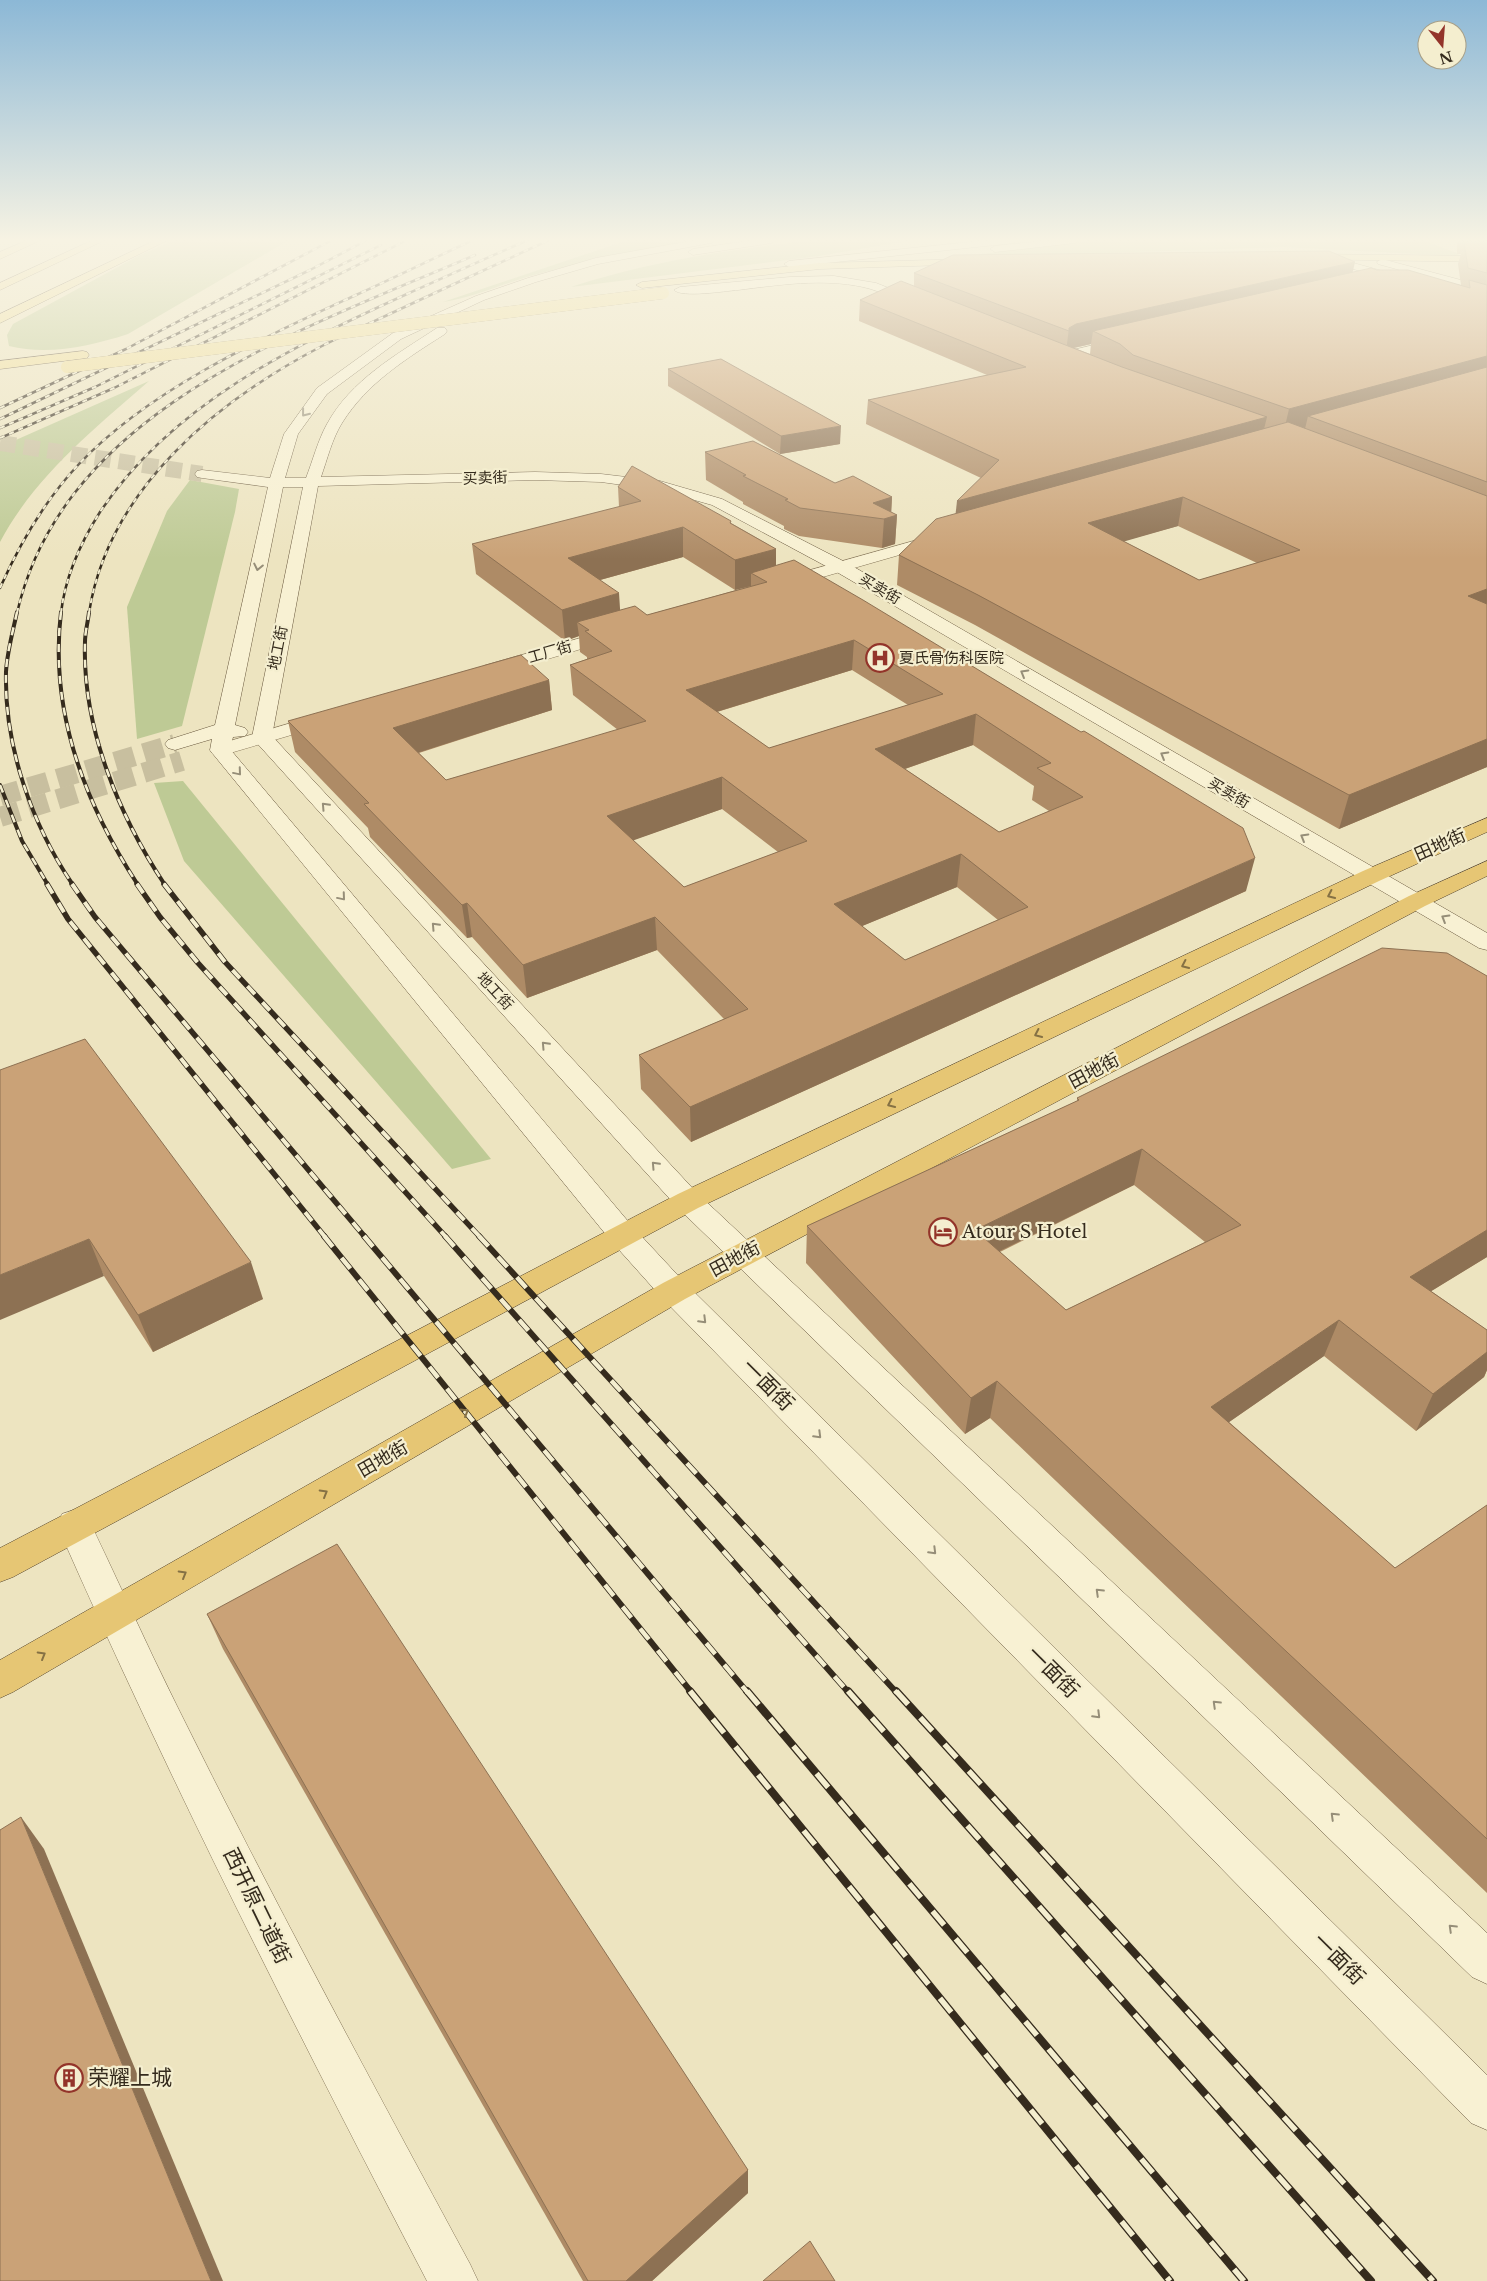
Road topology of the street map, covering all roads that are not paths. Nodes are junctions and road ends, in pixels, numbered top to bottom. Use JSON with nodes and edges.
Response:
{"nodes":[{"id":1,"x":151,"y":346,"type":"edge"},
{"id":2,"x":198,"y":346,"type":"edge"},
{"id":3,"x":382,"y":346,"type":"edge"},
{"id":4,"x":418,"y":346,"type":"edge"},
{"id":5,"x":1105,"y":346,"type":"edge"},
{"id":6,"x":0,"y":358,"type":"edge"},
{"id":7,"x":1061,"y":360,"type":"edge"},
{"id":8,"x":63,"y":362,"type":"junction"},
{"id":9,"x":0,"y":365,"type":"edge"},
{"id":10,"x":0,"y":374,"type":"edge"},
{"id":11,"x":202,"y":474,"type":"tunnel mouth"},
{"id":12,"x":311,"y":483,"type":"junction"},
{"id":13,"x":276,"y":484,"type":"junction"},
{"id":14,"x":956,"y":534,"type":"edge"},
{"id":15,"x":841,"y":566,"type":"junction"},
{"id":16,"x":765,"y":589,"type":"edge"},
{"id":17,"x":632,"y":628,"type":"edge"},
{"id":18,"x":480,"y":673,"type":"edge"},
{"id":19,"x":338,"y":715,"type":"edge"},
{"id":20,"x":223,"y":729,"type":"junction"},
{"id":21,"x":262,"y":738,"type":"junction"},
{"id":22,"x":220,"y":750,"type":"junction"},
{"id":23,"x":1487,"y":824,"type":"edge"},
{"id":24,"x":1487,"y":868,"type":"edge"},
{"id":25,"x":1371,"y":876,"type":"junction"},
{"id":26,"x":1417,"y":901,"type":"junction"},
{"id":27,"x":1487,"y":943,"type":"edge"},
{"id":28,"x":688,"y":1201,"type":"junction"},
{"id":29,"x":622,"y":1234,"type":"junction"},
{"id":30,"x":744,"y":1254,"type":"junction"},
{"id":31,"x":674,"y":1291,"type":"junction"},
{"id":32,"x":74,"y":1525,"type":"junction"},
{"id":33,"x":0,"y":1566,"type":"edge"},
{"id":34,"x":114,"y":1614,"type":"junction"},
{"id":35,"x":0,"y":1680,"type":"edge"},
{"id":36,"x":1487,"y":1962,"type":"edge"},
{"id":37,"x":1487,"y":2107,"type":"edge"},
{"id":38,"x":453,"y":2281,"type":"edge"}],
"edges":[{"from":1,"to":8,"type":"main road"},
{"from":2,"to":8,"type":"main road","bridge":true},
{"from":3,"to":13,"type":"main road","one_way":true},
{"from":4,"to":12,"type":"main road","name":"地工街"},
{"from":5,"to":7,"type":"main road"},
{"from":6,"to":8,"type":"main road"},
{"from":8,"to":9,"type":"main road"},
{"from":8,"to":10,"type":"main road"},
{"from":11,"to":13,"type":"main road","name":"买卖街"},
{"from":12,"to":13,"type":"main road","name":"买卖街"},
{"from":12,"to":15,"type":"main road","name":"买卖街"},
{"from":12,"to":21,"type":"main road","name":"地工街"},
{"from":13,"to":20,"type":"main road","one_way":true},
{"from":14,"to":15,"type":"main road"},
{"from":15,"to":16,"type":"main road"},
{"from":25,"to":15,"type":"main road","name":"买卖街","one_way":true},
{"from":17,"to":18,"type":"main road","name":"工厂街"},
{"from":19,"to":21,"type":"main road"},
{"from":20,"to":21,"type":"main road"},
{"from":20,"to":22,"type":"main road"},
{"from":20,"to":22,"type":"main road"},
{"from":21,"to":22,"type":"main road"},
{"from":28,"to":21,"type":"main road","name":"地工街","one_way":true},
{"from":22,"to":29,"type":"main road","one_way":true},
{"from":23,"to":25,"type":"highway","name":"田地街"},
{"from":24,"to":26,"type":"highway","name":"田地街"},
{"from":25,"to":26,"type":"main road","name":"买卖街"},
{"from":25,"to":28,"type":"highway","name":"田地街","one_way":true},
{"from":27,"to":26,"type":"main road","name":"买卖街","one_way":true},
{"from":26,"to":30,"type":"highway","name":"田地街"},
{"from":28,"to":29,"type":"highway","name":"田地街"},
{"from":28,"to":30,"type":"main road"},
{"from":29,"to":31,"type":"main road","name":"一面街"},
{"from":29,"to":32,"type":"highway","name":"田地街"},
{"from":30,"to":31,"type":"highway","name":"田地街"},
{"from":36,"to":30,"type":"main road","one_way":true},
{"from":34,"to":31,"type":"highway","name":"田地街","one_way":true},
{"from":31,"to":37,"type":"main road","name":"一面街","one_way":true},
{"from":32,"to":33,"type":"highway","name":"田地街"},
{"from":32,"to":34,"type":"main road","name":"西开原二道街"},
{"from":35,"to":34,"type":"highway","name":"田地街","one_way":true},
{"from":34,"to":38,"type":"main road","name":"西开原二道街"}]}
